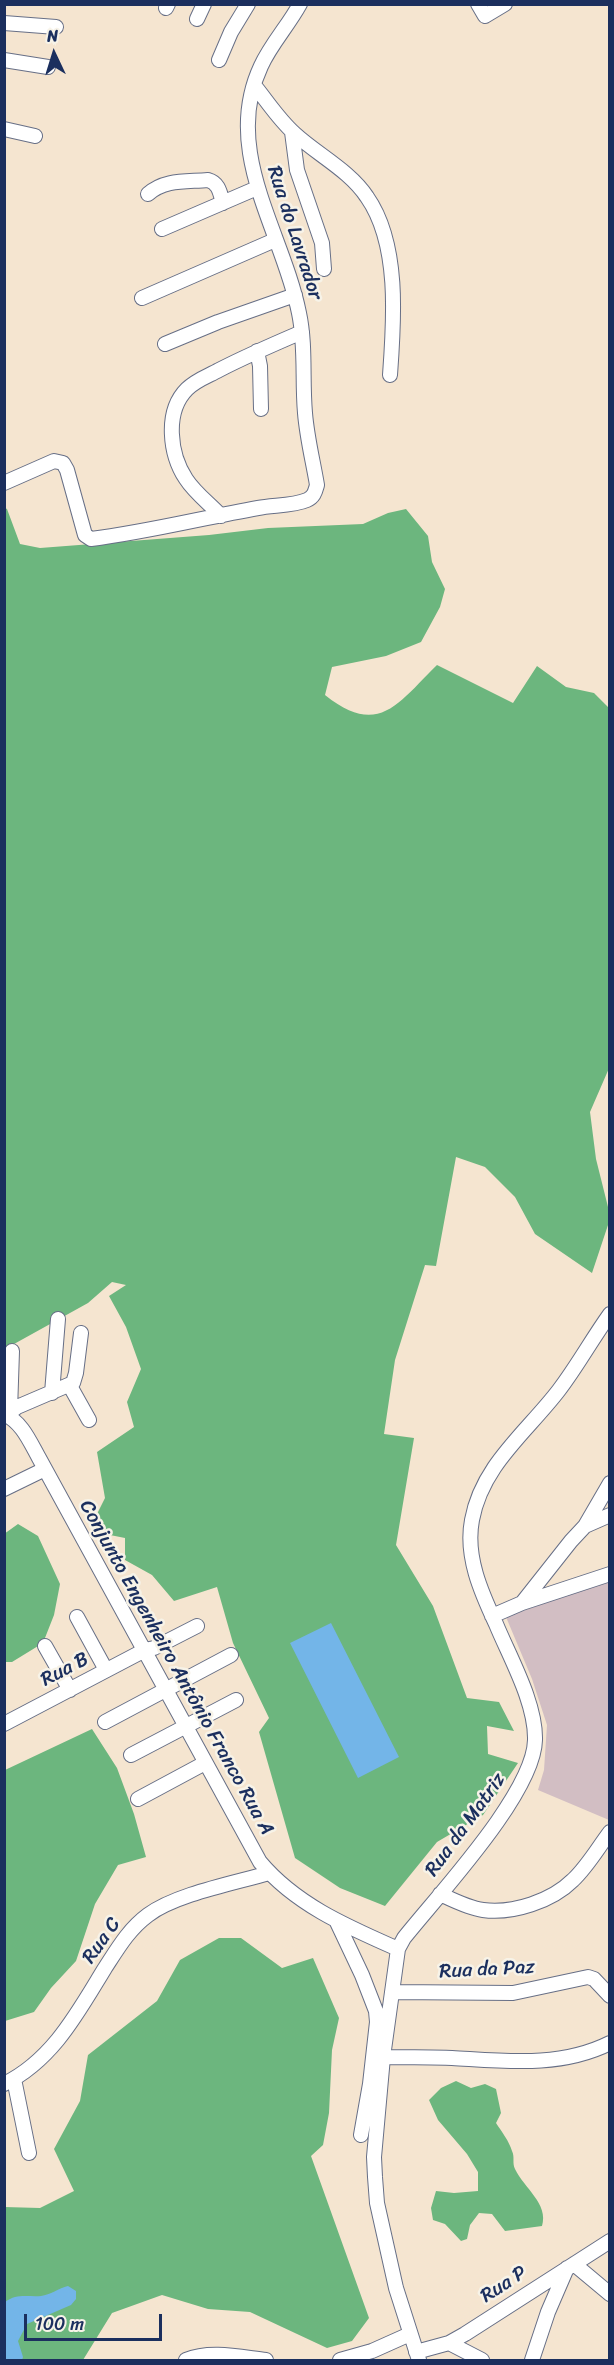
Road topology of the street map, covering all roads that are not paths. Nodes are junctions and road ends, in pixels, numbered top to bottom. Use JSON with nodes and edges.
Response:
{"nodes":[{"id":1,"x":204,"y":4,"type":"edge"},
{"id":2,"x":248,"y":4,"type":"edge"},
{"id":3,"x":300,"y":4,"type":"edge"},
{"id":4,"x":478,"y":4,"type":"edge"},
{"id":5,"x":505,"y":4,"type":"edge"},
{"id":6,"x":198,"y":19,"type":"dead end"},
{"id":7,"x":4,"y":23,"type":"edge"},
{"id":8,"x":56,"y":27,"type":"dead end"},
{"id":9,"x":4,"y":60,"type":"edge"},
{"id":10,"x":219,"y":60,"type":"dead end"},
{"id":11,"x":48,"y":67,"type":"dead end"},
{"id":12,"x":254,"y":85,"type":"junction"},
{"id":13,"x":4,"y":129,"type":"edge"},
{"id":14,"x":292,"y":132,"type":"junction"},
{"id":15,"x":35,"y":136,"type":"dead end"},
{"id":16,"x":257,"y":188,"type":"junction"},
{"id":17,"x":148,"y":194,"type":"dead end"},
{"id":18,"x":223,"y":203,"type":"junction"},
{"id":19,"x":162,"y":229,"type":"dead end"},
{"id":20,"x":275,"y":240,"type":"junction"},
{"id":21,"x":324,"y":269,"type":"dead end"},
{"id":22,"x":295,"y":295,"type":"junction"},
{"id":23,"x":142,"y":298,"type":"dead end"},
{"id":24,"x":302,"y":332,"type":"junction"},
{"id":25,"x":165,"y":344,"type":"dead end"},
{"id":26,"x":257,"y":351,"type":"junction"},
{"id":27,"x":390,"y":375,"type":"dead end"},
{"id":28,"x":261,"y":409,"type":"dead end"},
{"id":29,"x":4,"y":483,"type":"edge"},
{"id":30,"x":221,"y":516,"type":"junction"},
{"id":31,"x":609,"y":1314,"type":"edge"},
{"id":32,"x":58,"y":1319,"type":"dead end"},
{"id":33,"x":81,"y":1333,"type":"dead end"},
{"id":34,"x":12,"y":1351,"type":"dead end"},
{"id":35,"x":70,"y":1386,"type":"junction"},
{"id":36,"x":52,"y":1393,"type":"junction"},
{"id":37,"x":7,"y":1413,"type":"edge"},
{"id":38,"x":89,"y":1420,"type":"dead end"},
{"id":39,"x":45,"y":1469,"type":"junction"},
{"id":40,"x":609,"y":1482,"type":"edge"},
{"id":41,"x":7,"y":1487,"type":"edge"},
{"id":42,"x":609,"y":1515,"type":"edge"},
{"id":43,"x":585,"y":1526,"type":"junction"},
{"id":44,"x":609,"y":1574,"type":"edge"},
{"id":45,"x":522,"y":1603,"type":"junction"},
{"id":46,"x":492,"y":1616,"type":"junction"},
{"id":47,"x":77,"y":1617,"type":"dead end"},
{"id":48,"x":197,"y":1626,"type":"dead end"},
{"id":49,"x":45,"y":1646,"type":"dead end"},
{"id":50,"x":145,"y":1650,"type":"junction"},
{"id":51,"x":231,"y":1655,"type":"dead end"},
{"id":52,"x":106,"y":1670,"type":"junction"},
{"id":53,"x":70,"y":1690,"type":"junction"},
{"id":54,"x":166,"y":1690,"type":"junction"},
{"id":55,"x":236,"y":1700,"type":"dead end"},
{"id":56,"x":105,"y":1722,"type":"dead end"},
{"id":57,"x":4,"y":1725,"type":"edge"},
{"id":58,"x":185,"y":1726,"type":"junction"},
{"id":59,"x":131,"y":1755,"type":"dead end"},
{"id":60,"x":205,"y":1763,"type":"junction"},
{"id":61,"x":138,"y":1799,"type":"dead end"},
{"id":62,"x":609,"y":1832,"type":"edge"},
{"id":63,"x":269,"y":1873,"type":"junction"},
{"id":64,"x":440,"y":1894,"type":"junction"},
{"id":65,"x":336,"y":1920,"type":"junction"},
{"id":66,"x":398,"y":1949,"type":"junction"},
{"id":67,"x":393,"y":1992,"type":"junction"},
{"id":68,"x":609,"y":1996,"type":"edge"},
{"id":69,"x":609,"y":2043,"type":"edge"},
{"id":70,"x":382,"y":2057,"type":"junction"},
{"id":71,"x":9,"y":2082,"type":"edge"},
{"id":72,"x":361,"y":2135,"type":"dead end"},
{"id":73,"x":29,"y":2153,"type":"dead end"},
{"id":74,"x":609,"y":2241,"type":"edge"},
{"id":75,"x":570,"y":2266,"type":"junction"},
{"id":76,"x":609,"y":2294,"type":"edge"},
{"id":77,"x":410,"y":2334,"type":"junction"},
{"id":78,"x":449,"y":2343,"type":"junction"},
{"id":79,"x":418,"y":2356,"type":"edge"},
{"id":80,"x":186,"y":2361,"type":"edge"},
{"id":81,"x":266,"y":2361,"type":"edge"},
{"id":82,"x":340,"y":2361,"type":"edge"},
{"id":83,"x":482,"y":2361,"type":"edge"},
{"id":84,"x":532,"y":2361,"type":"edge"}],
"edges":[{"from":1,"to":6,"type":"street"},
{"from":2,"to":10,"type":"street"},
{"from":3,"to":12,"type":"street","name":"Rua do Lavrador"},
{"from":4,"to":5,"type":"street"},
{"from":7,"to":8,"type":"street"},
{"from":9,"to":11,"type":"street"},
{"from":12,"to":14,"type":"street"},
{"from":12,"to":16,"type":"street","name":"Rua do Lavrador"},
{"from":13,"to":15,"type":"street"},
{"from":14,"to":21,"type":"street"},
{"from":14,"to":27,"type":"street"},
{"from":16,"to":18,"type":"street"},
{"from":16,"to":20,"type":"street","name":"Rua do Lavrador"},
{"from":17,"to":18,"type":"street"},
{"from":18,"to":19,"type":"street"},
{"from":20,"to":22,"type":"street","name":"Rua do Lavrador"},
{"from":20,"to":23,"type":"street"},
{"from":22,"to":24,"type":"street","name":"Rua do Lavrador"},
{"from":22,"to":25,"type":"street"},
{"from":24,"to":26,"type":"street"},
{"from":24,"to":30,"type":"street","name":"Rua do Lavrador"},
{"from":26,"to":28,"type":"street"},
{"from":26,"to":30,"type":"street"},
{"from":29,"to":30,"type":"street"},
{"from":31,"to":46,"type":"street","name":"Rua da Matriz"},
{"from":32,"to":36,"type":"street"},
{"from":33,"to":35,"type":"street"},
{"from":34,"to":37,"type":"street"},
{"from":35,"to":36,"type":"street"},
{"from":35,"to":38,"type":"street"},
{"from":36,"to":37,"type":"street"},
{"from":37,"to":39,"type":"street","name":"Conjunto Engenheiro Antônio Franco Rua A"},
{"from":39,"to":41,"type":"street"},
{"from":39,"to":50,"type":"street","name":"Conjunto Engenheiro Antônio Franco Rua A"},
{"from":40,"to":43,"type":"street"},
{"from":42,"to":43,"type":"street"},
{"from":43,"to":45,"type":"street"},
{"from":44,"to":45,"type":"street"},
{"from":45,"to":46,"type":"street"},
{"from":46,"to":64,"type":"street","name":"Rua da Matriz"},
{"from":47,"to":52,"type":"street"},
{"from":48,"to":50,"type":"street","name":"Rua B"},
{"from":49,"to":53,"type":"street"},
{"from":50,"to":52,"type":"street","name":"Rua B"},
{"from":50,"to":54,"type":"street","name":"Conjunto Engenheiro Antônio Franco Rua A"},
{"from":51,"to":54,"type":"street"},
{"from":52,"to":53,"type":"street","name":"Rua B"},
{"from":53,"to":57,"type":"street","name":"Rua B"},
{"from":54,"to":56,"type":"street"},
{"from":54,"to":58,"type":"street","name":"Conjunto Engenheiro Antônio Franco Rua A"},
{"from":55,"to":58,"type":"street"},
{"from":58,"to":59,"type":"street"},
{"from":58,"to":60,"type":"street","name":"Conjunto Engenheiro Antônio Franco Rua A"},
{"from":60,"to":61,"type":"street"},
{"from":60,"to":63,"type":"street","name":"Conjunto Engenheiro Antônio Franco Rua A"},
{"from":62,"to":64,"type":"street"},
{"from":63,"to":65,"type":"street","name":"Conjunto Engenheiro Antônio Franco Rua A"},
{"from":63,"to":71,"type":"street","name":"Rua C"},
{"from":64,"to":66,"type":"street","name":"Rua da Matriz"},
{"from":65,"to":66,"type":"street","name":"Conjunto Engenheiro Antônio Franco Rua A"},
{"from":65,"to":72,"type":"street"},
{"from":66,"to":67,"type":"street","name":"Rua da Matriz"},
{"from":67,"to":68,"type":"street","name":"Rua da Paz"},
{"from":67,"to":70,"type":"street","name":"Rua da Matriz"},
{"from":69,"to":70,"type":"street"},
{"from":70,"to":77,"type":"street","name":"Rua da Matriz"},
{"from":71,"to":73,"type":"street"},
{"from":74,"to":75,"type":"street","name":"Rua P"},
{"from":75,"to":76,"type":"street"},
{"from":75,"to":78,"type":"street","name":"Rua P"},
{"from":75,"to":84,"type":"street"},
{"from":77,"to":79,"type":"street","name":"Rua da Matriz"},
{"from":77,"to":82,"type":"street"},
{"from":78,"to":79,"type":"street","name":"Rua P"},
{"from":78,"to":83,"type":"street"},
{"from":80,"to":81,"type":"street"}]}
